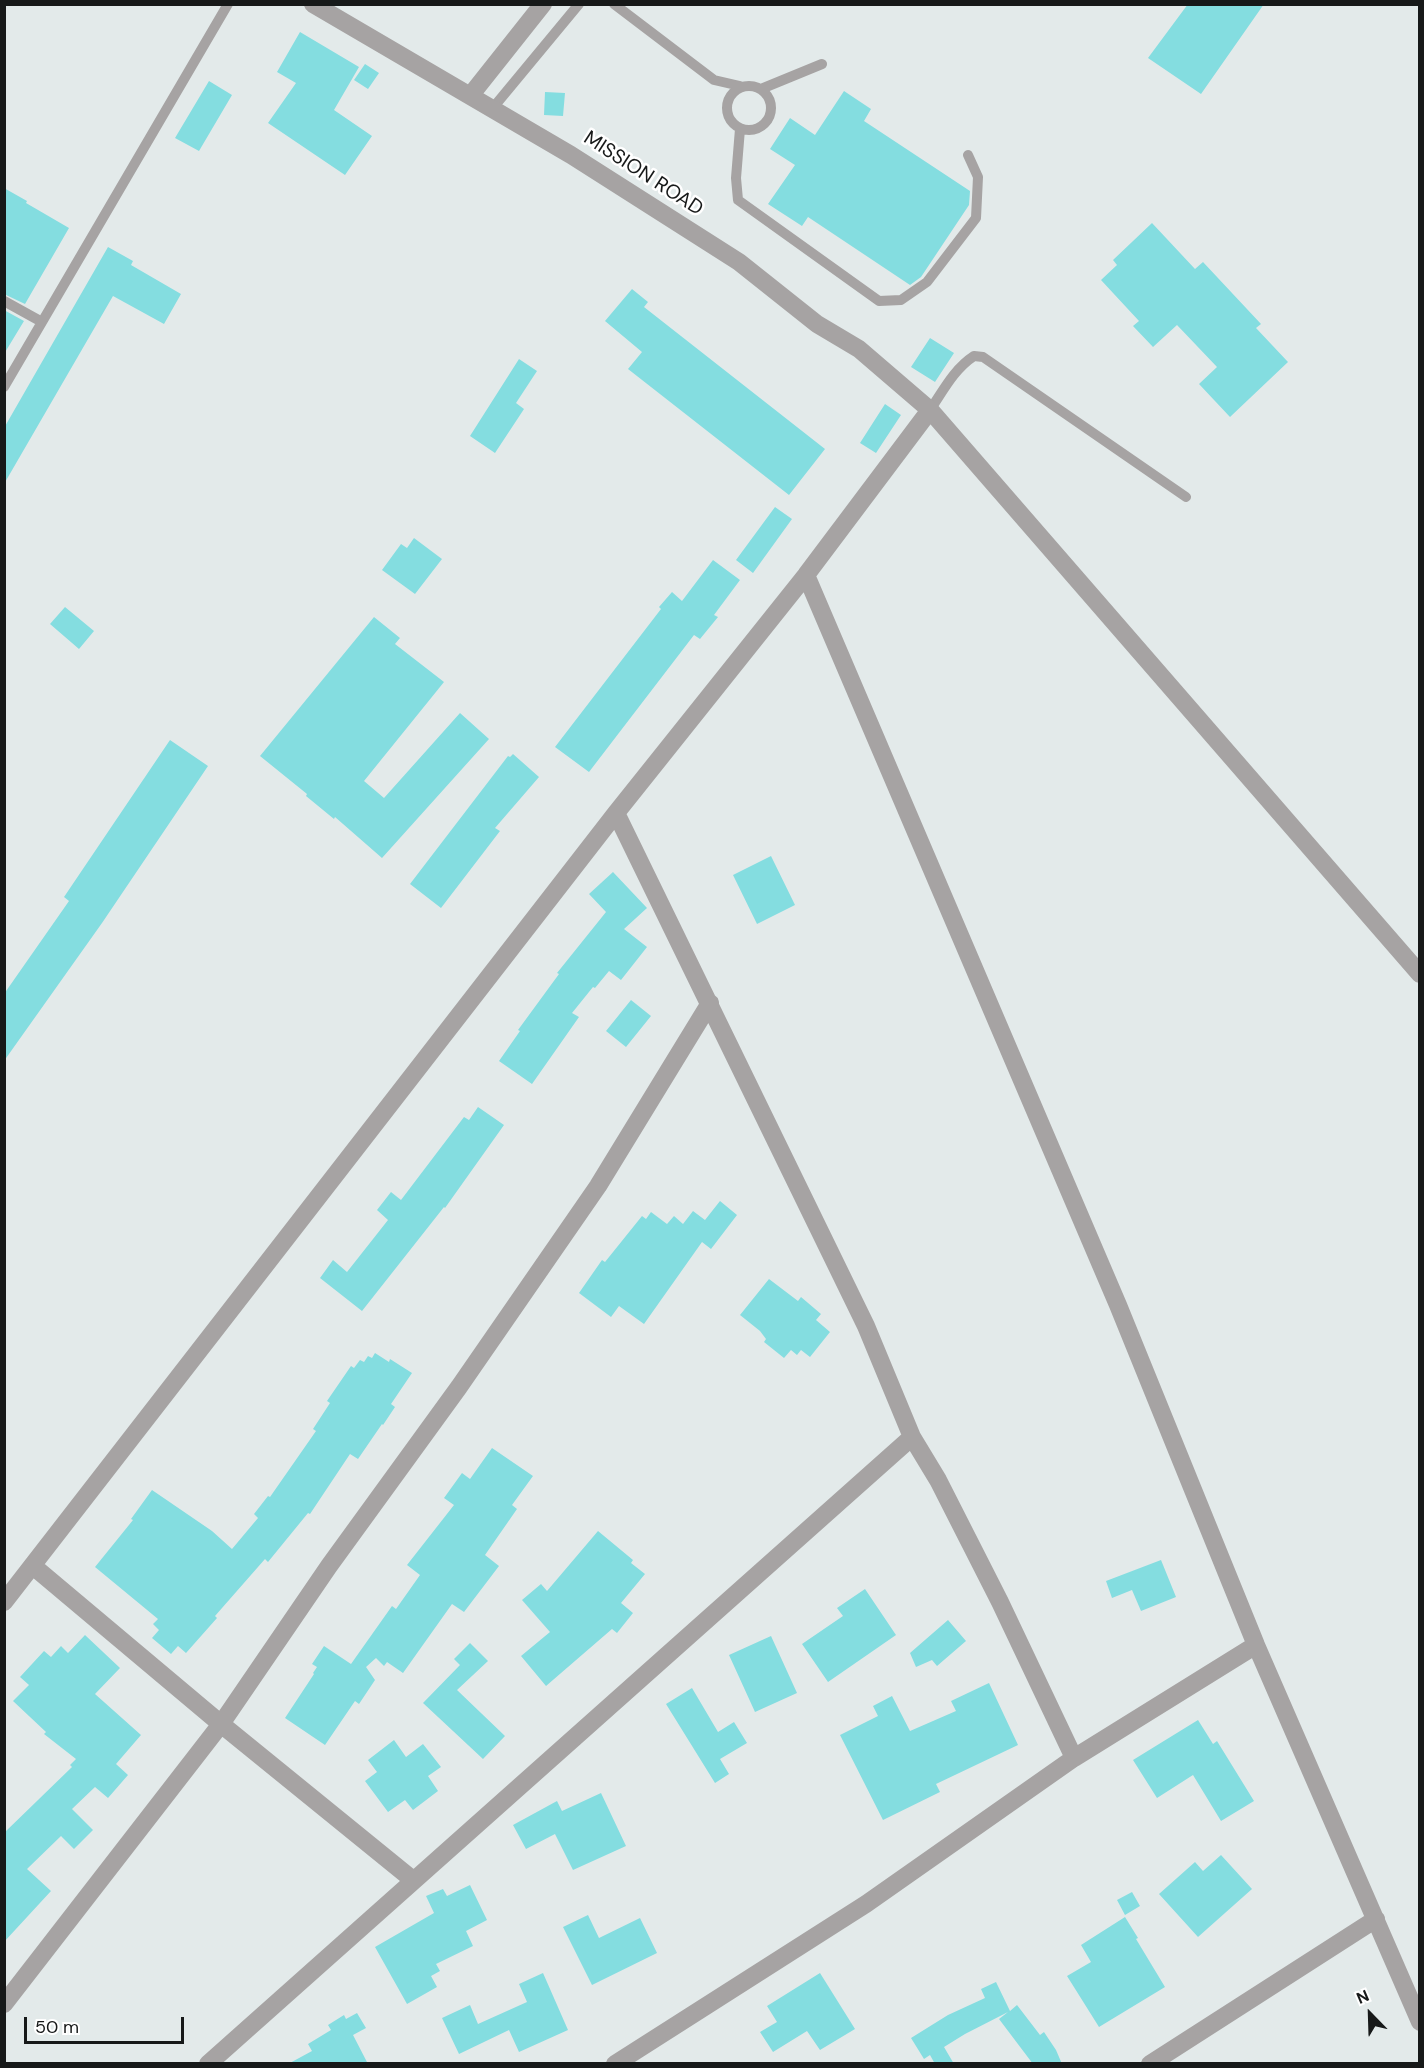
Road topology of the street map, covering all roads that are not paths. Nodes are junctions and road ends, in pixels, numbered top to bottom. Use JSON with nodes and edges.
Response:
{"nodes":[{"id":1,"x":228,"y":4,"type":"edge"},
{"id":2,"x":313,"y":4,"type":"edge"},
{"id":3,"x":543,"y":4,"type":"edge"},
{"id":4,"x":579,"y":4,"type":"edge"},
{"id":5,"x":614,"y":4,"type":"edge"},
{"id":6,"x":822,"y":64,"type":"dead end"},
{"id":7,"x":714,"y":80,"type":"junction"},
{"id":8,"x":740,"y":86,"type":"junction"},
{"id":9,"x":761,"y":89,"type":"junction"},
{"id":10,"x":470,"y":96,"type":"junction"},
{"id":11,"x":727,"y":104,"type":"junction"},
{"id":12,"x":492,"y":109,"type":"junction"},
{"id":13,"x":740,"y":129,"type":"junction"},
{"id":14,"x":968,"y":155,"type":"dead end"},
{"id":15,"x":4,"y":301,"type":"edge"},
{"id":16,"x":42,"y":322,"type":"junction"},
{"id":17,"x":4,"y":387,"type":"edge"},
{"id":18,"x":930,"y":411,"type":"junction"},
{"id":19,"x":1186,"y":497,"type":"dead end"},
{"id":20,"x":806,"y":575,"type":"junction"},
{"id":21,"x":616,"y":813,"type":"junction"},
{"id":22,"x":1419,"y":974,"type":"edge"},
{"id":23,"x":710,"y":1003,"type":"junction"},
{"id":24,"x":912,"y":1437,"type":"junction"},
{"id":25,"x":33,"y":1566,"type":"junction"},
{"id":26,"x":4,"y":1602,"type":"edge"},
{"id":27,"x":1256,"y":1645,"type":"junction"},
{"id":28,"x":221,"y":1724,"type":"junction"},
{"id":29,"x":1074,"y":1758,"type":"junction"},
{"id":30,"x":413,"y":1880,"type":"junction"},
{"id":31,"x":1376,"y":1919,"type":"junction"},
{"id":32,"x":4,"y":2004,"type":"edge"},
{"id":33,"x":1419,"y":2022,"type":"edge"},
{"id":34,"x":1158,"y":2061,"type":"edge"},
{"id":35,"x":208,"y":2064,"type":"edge"},
{"id":36,"x":615,"y":2064,"type":"edge"}],
"edges":[{"from":1,"to":16,"type":"lane"},
{"from":2,"to":10,"type":"street","name":"MISSION ROAD"},
{"from":3,"to":10,"type":"street"},
{"from":4,"to":12,"type":"lane"},
{"from":5,"to":7,"type":"lane"},
{"from":6,"to":9,"type":"lane"},
{"from":7,"to":8,"type":"lane"},
{"from":7,"to":11,"type":"lane"},
{"from":8,"to":9,"type":"lane"},
{"from":8,"to":11,"type":"lane"},
{"from":9,"to":13,"type":"lane"},
{"from":10,"to":12,"type":"street","name":"MISSION ROAD"},
{"from":11,"to":13,"type":"lane"},
{"from":12,"to":18,"type":"street","name":"MISSION ROAD"},
{"from":13,"to":14,"type":"lane"},
{"from":15,"to":16,"type":"lane"},
{"from":16,"to":17,"type":"lane"},
{"from":18,"to":19,"type":"lane"},
{"from":18,"to":20,"type":"street"},
{"from":18,"to":22,"type":"street","name":"MISSION ROAD"},
{"from":20,"to":21,"type":"street"},
{"from":20,"to":27,"type":"street"},
{"from":21,"to":23,"type":"street"},
{"from":21,"to":25,"type":"street"},
{"from":23,"to":24,"type":"street"},
{"from":23,"to":28,"type":"street"},
{"from":24,"to":29,"type":"street"},
{"from":24,"to":30,"type":"street"},
{"from":25,"to":26,"type":"street"},
{"from":25,"to":28,"type":"street"},
{"from":27,"to":29,"type":"street"},
{"from":27,"to":31,"type":"street"},
{"from":28,"to":30,"type":"street"},
{"from":28,"to":32,"type":"street"},
{"from":29,"to":36,"type":"street"},
{"from":30,"to":35,"type":"street"},
{"from":31,"to":33,"type":"street"},
{"from":31,"to":34,"type":"street"}]}
